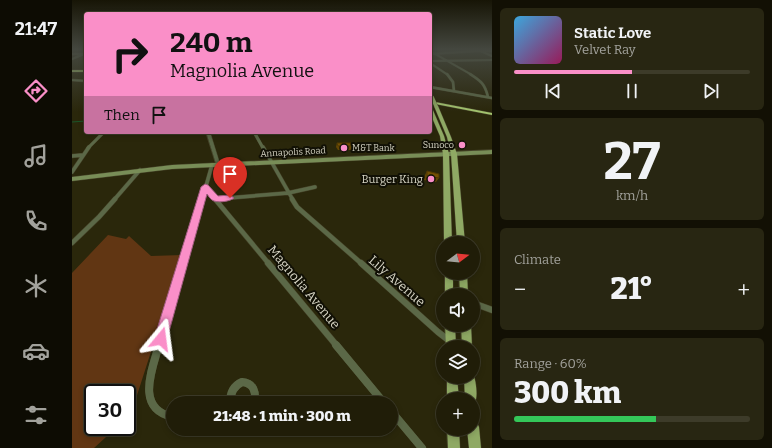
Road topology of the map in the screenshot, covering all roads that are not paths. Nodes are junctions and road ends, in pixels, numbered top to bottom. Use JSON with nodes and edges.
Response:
{"nodes":[{"id":1,"x":72,"y":70,"type":"edge"},
{"id":2,"x":84,"y":70,"type":"edge"},
{"id":3,"x":441,"y":70,"type":"edge"},
{"id":4,"x":464,"y":70,"type":"edge"},
{"id":5,"x":72,"y":80,"type":"edge"},
{"id":6,"x":84,"y":81,"type":"edge"},
{"id":7,"x":432,"y":87,"type":"edge"},
{"id":8,"x":454,"y":91,"type":"junction"},
{"id":9,"x":488,"y":97,"type":"junction"},
{"id":10,"x":432,"y":98,"type":"edge"},
{"id":11,"x":492,"y":98,"type":"edge"},
{"id":12,"x":432,"y":101,"type":"edge"},
{"id":13,"x":432,"y":113,"type":"edge"},
{"id":14,"x":492,"y":113,"type":"edge"},
{"id":15,"x":102,"y":134,"type":"edge"},
{"id":16,"x":208,"y":134,"type":"edge"},
{"id":17,"x":255,"y":134,"type":"edge"},
{"id":18,"x":492,"y":152,"type":"edge"},
{"id":19,"x":446,"y":154,"type":"junction"},
{"id":20,"x":454,"y":154,"type":"junction"},
{"id":21,"x":83,"y":155,"type":"junction"},
{"id":22,"x":72,"y":156,"type":"edge"},
{"id":23,"x":271,"y":162,"type":"junction"},
{"id":24,"x":215,"y":165,"type":"junction"},
{"id":25,"x":140,"y":170,"type":"junction"},
{"id":26,"x":72,"y":172,"type":"edge"},
{"id":27,"x":72,"y":179,"type":"edge"},
{"id":28,"x":205,"y":187,"type":"junction"},
{"id":29,"x":315,"y":187,"type":"dead end"},
{"id":30,"x":288,"y":193,"type":"junction"},
{"id":31,"x":216,"y":199,"type":"junction"},
{"id":32,"x":448,"y":236,"type":"edge"},
{"id":33,"x":460,"y":236,"type":"edge"},
{"id":34,"x":72,"y":243,"type":"edge"},
{"id":35,"x":480,"y":306,"type":"edge"},
{"id":36,"x":492,"y":310,"type":"edge"},
{"id":37,"x":446,"y":340,"type":"edge"},
{"id":38,"x":230,"y":396,"type":"edge"},
{"id":39,"x":256,"y":396,"type":"edge"},
{"id":40,"x":378,"y":396,"type":"edge"},
{"id":41,"x":166,"y":416,"type":"edge"},
{"id":42,"x":398,"y":419,"type":"edge"},
{"id":43,"x":453,"y":436,"type":"edge"},
{"id":44,"x":473,"y":436,"type":"edge"},
{"id":45,"x":422,"y":448,"type":"edge"},
{"id":46,"x":454,"y":448,"type":"edge"},
{"id":47,"x":474,"y":448,"type":"edge"}],
"edges":[{"from":1,"to":2,"type":"highway"},
{"from":3,"to":8,"type":"street"},
{"from":4,"to":9,"type":"street"},
{"from":5,"to":6,"type":"street"},
{"from":7,"to":8,"type":"street"},
{"from":8,"to":9,"type":"street"},
{"from":9,"to":11,"type":"street"},
{"from":10,"to":14,"type":"highway"},
{"from":12,"to":20,"type":"main road","bridge":true},
{"from":13,"to":19,"type":"main road"},
{"from":15,"to":21,"type":"street"},
{"from":16,"to":24,"type":"street"},
{"from":17,"to":23,"type":"street","name":"Lily Avenue"},
{"from":18,"to":20,"type":"main road","name":"Annapolis Road"},
{"from":19,"to":20,"type":"main road","name":"Annapolis Road"},
{"from":19,"to":23,"type":"main road","name":"Annapolis Road"},
{"from":19,"to":32,"type":"main road"},
{"from":20,"to":33,"type":"main road"},
{"from":21,"to":22,"type":"street"},
{"from":21,"to":26,"type":"street"},
{"from":23,"to":24,"type":"main road","name":"Annapolis Road"},
{"from":23,"to":30,"type":"street","name":"Lily Avenue"},
{"from":24,"to":25,"type":"main road","name":"Annapolis Road"},
{"from":24,"to":28,"type":"street"},
{"from":25,"to":27,"type":"main road","name":"Annapolis Road"},
{"from":25,"to":34,"type":"street"},
{"from":28,"to":31,"type":"street","name":"Magnolia Avenue"},
{"from":28,"to":41,"type":"street"},
{"from":29,"to":30,"type":"street"},
{"from":30,"to":31,"type":"street"},
{"from":30,"to":37,"type":"street","name":"Lily Avenue"},
{"from":31,"to":40,"type":"street","name":"Magnolia Avenue"},
{"from":35,"to":36,"type":"street"},
{"from":38,"to":39,"type":"street"},
{"from":42,"to":45,"type":"street"},
{"from":43,"to":46,"type":"main road"},
{"from":44,"to":47,"type":"main road"}]}
